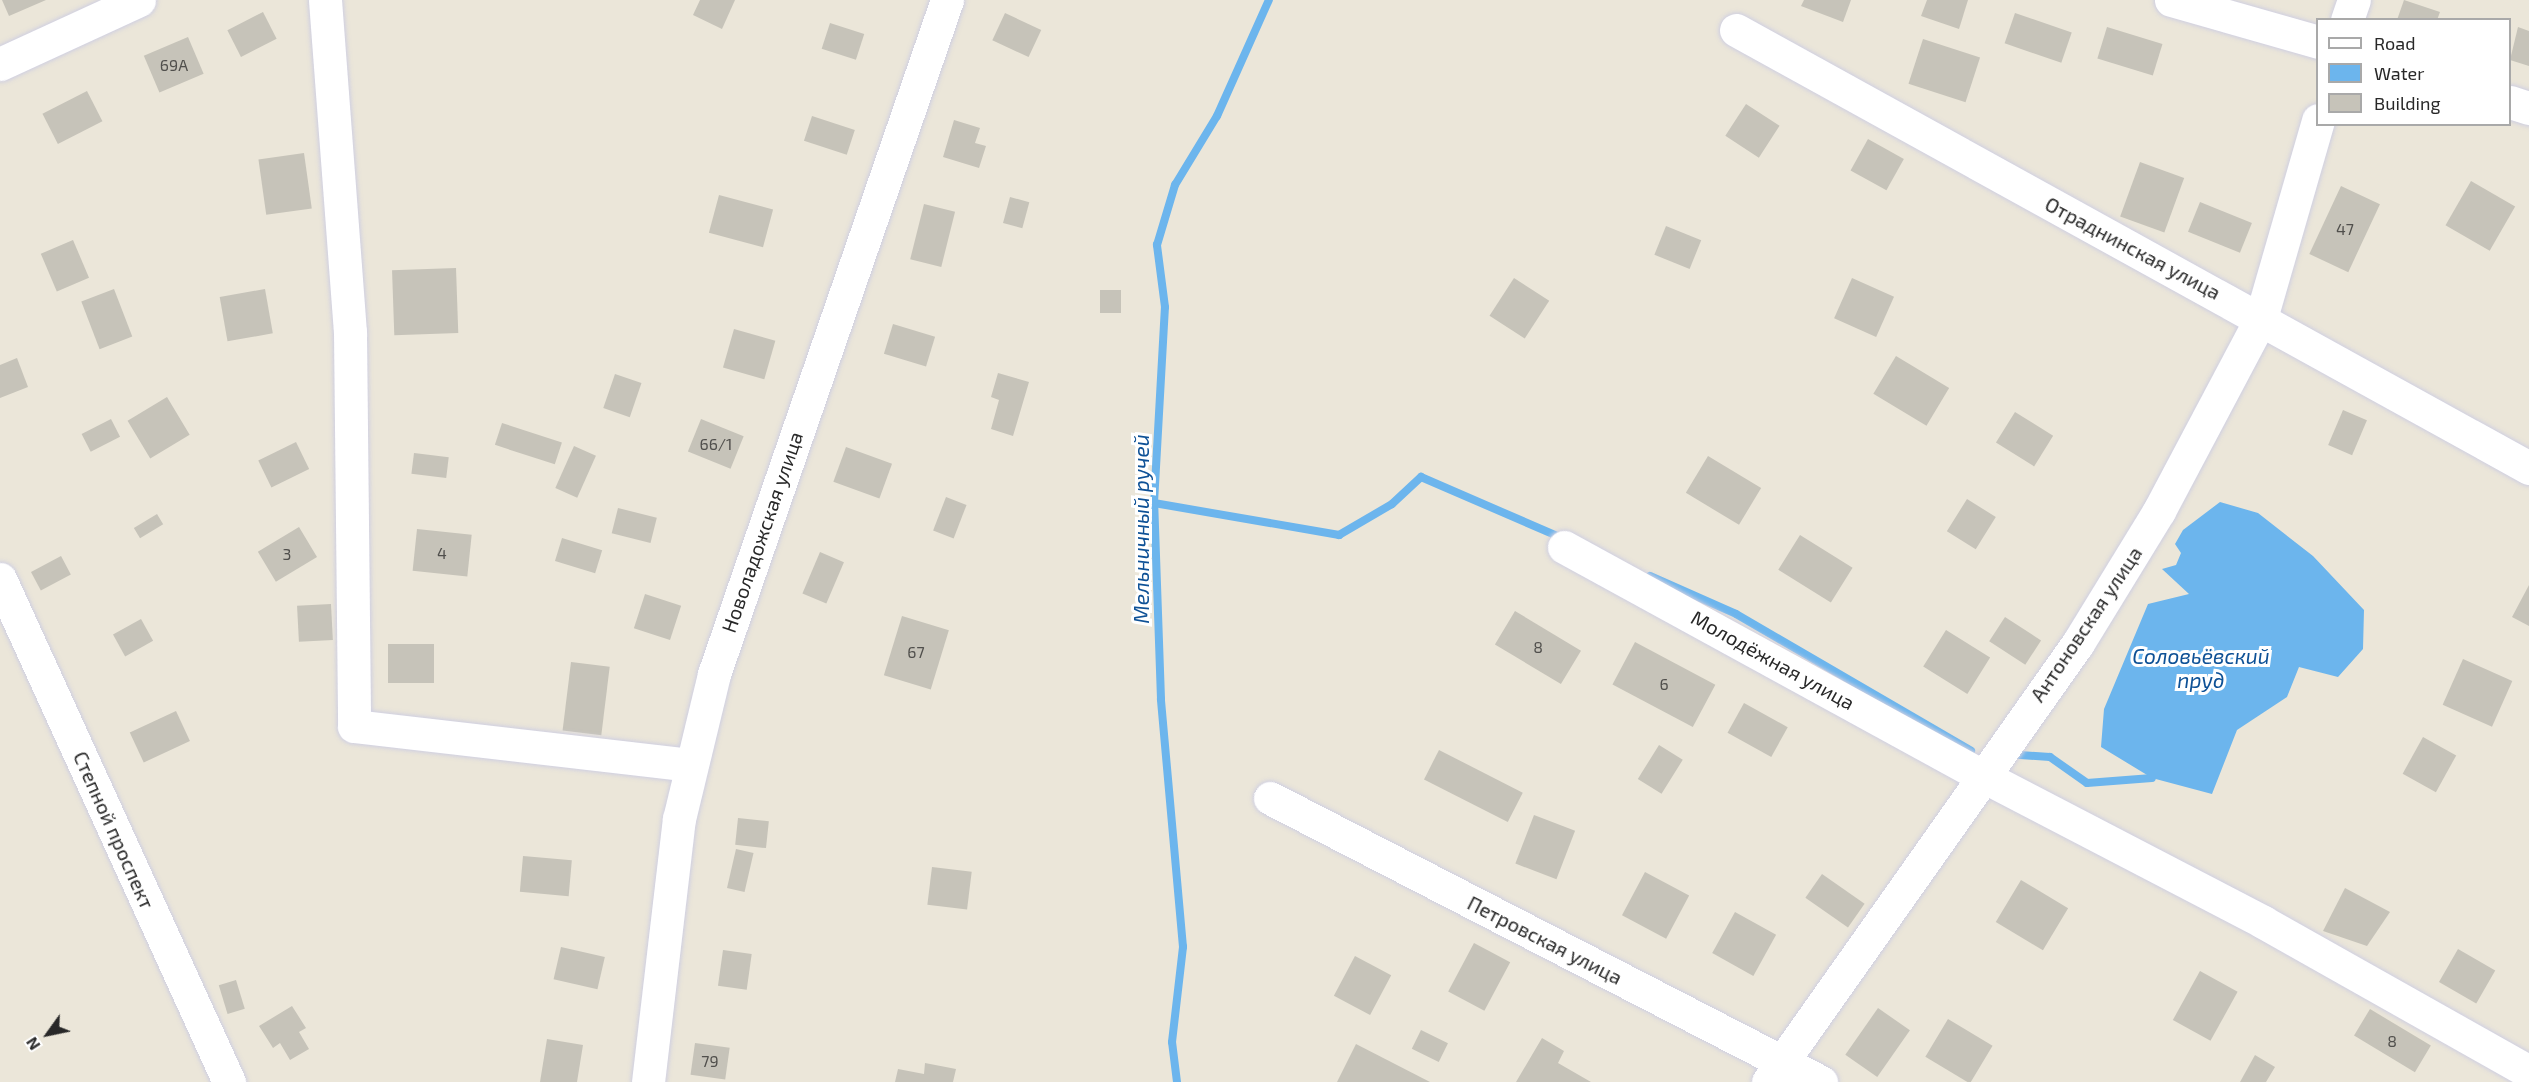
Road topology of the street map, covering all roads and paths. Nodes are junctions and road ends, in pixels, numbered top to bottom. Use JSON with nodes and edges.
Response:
{"nodes":[{"id":1,"x":139,"y":0,"type":"edge"},
{"id":2,"x":325,"y":0,"type":"edge"},
{"id":3,"x":947,"y":0,"type":"edge"},
{"id":4,"x":2171,"y":0,"type":"edge"},
{"id":5,"x":2354,"y":0,"type":"edge"},
{"id":6,"x":97,"y":9,"type":"edge"},
{"id":7,"x":2348,"y":18,"type":"edge"},
{"id":8,"x":1736,"y":30,"type":"dead end"},
{"id":9,"x":2316,"y":41,"type":"edge"},
{"id":10,"x":0,"y":63,"type":"edge"},
{"id":11,"x":2511,"y":102,"type":"edge"},
{"id":12,"x":2529,"y":108,"type":"edge"},
{"id":13,"x":2316,"y":126,"type":"edge"},
{"id":14,"x":2261,"y":318,"type":"junction"},
{"id":15,"x":2529,"y":468,"type":"edge"},
{"id":16,"x":1564,"y":547,"type":"dead end"},
{"id":17,"x":0,"y":579,"type":"edge"},
{"id":18,"x":691,"y":765,"type":"junction"},
{"id":19,"x":1980,"y":775,"type":"junction"},
{"id":20,"x":1270,"y":798,"type":"dead end"},
{"id":21,"x":1776,"y":1072,"type":"edge"},
{"id":22,"x":2529,"y":1072,"type":"edge"},
{"id":23,"x":229,"y":1082,"type":"edge"},
{"id":24,"x":648,"y":1082,"type":"edge"},
{"id":25,"x":1821,"y":1082,"type":"edge"}],
"edges":[{"from":1,"to":6,"type":"street"},
{"from":2,"to":18,"type":"street"},
{"from":3,"to":18,"type":"street","name":"Новоладожская улица"},
{"from":4,"to":9,"type":"street"},
{"from":5,"to":7,"type":"street"},
{"from":6,"to":10,"type":"street"},
{"from":8,"to":14,"type":"street","name":"Отраднинская улица"},
{"from":11,"to":12,"type":"street"},
{"from":13,"to":14,"type":"street","name":"Антоновская улица"},
{"from":14,"to":15,"type":"street","name":"Отраднинская улица"},
{"from":14,"to":19,"type":"street","name":"Антоновская улица"},
{"from":16,"to":19,"type":"street","name":"Молодёжная улица"},
{"from":17,"to":23,"type":"street","name":"Степной проспект"},
{"from":18,"to":24,"type":"street","name":"Новоладожская улица"},
{"from":19,"to":21,"type":"street","name":"Антоновская улица"},
{"from":19,"to":22,"type":"street","name":"Молодёжная улица"},
{"from":20,"to":21,"type":"street","name":"Петровская улица"},
{"from":21,"to":25,"type":"street","name":"Петровская улица"}]}
